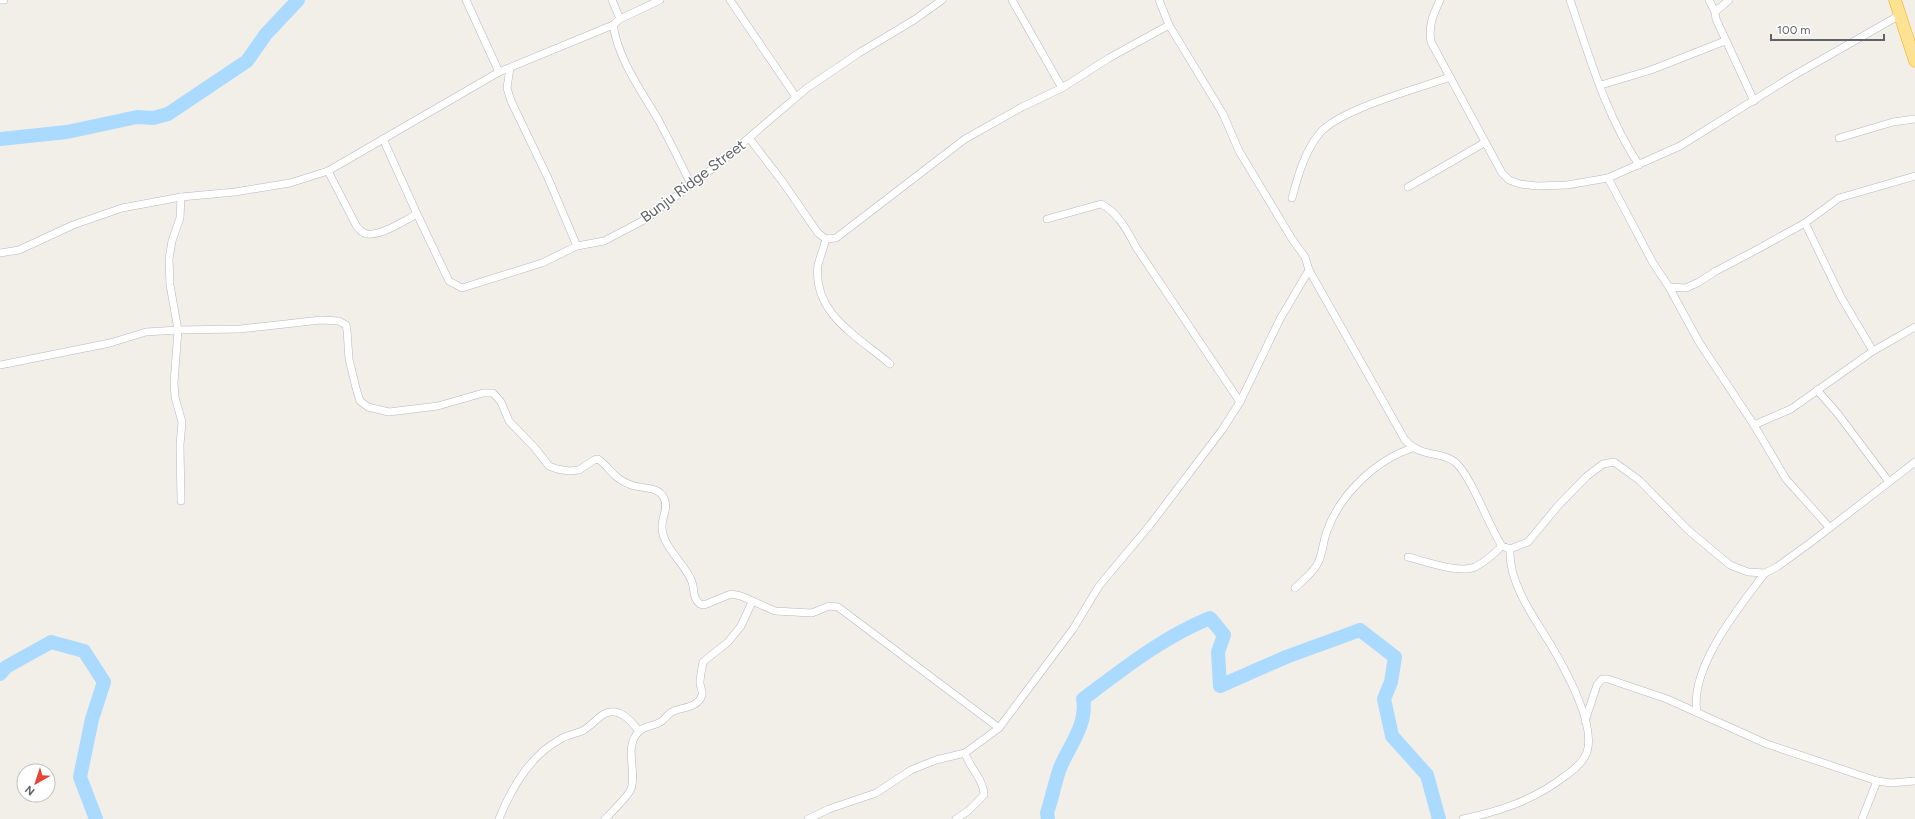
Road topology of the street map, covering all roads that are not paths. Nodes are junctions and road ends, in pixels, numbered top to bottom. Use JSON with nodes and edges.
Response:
{"nodes":[{"id":1,"x":0,"y":0,"type":"edge"},
{"id":2,"x":4,"y":0,"type":"edge"},
{"id":3,"x":466,"y":0,"type":"edge"},
{"id":4,"x":612,"y":0,"type":"edge"},
{"id":5,"x":660,"y":0,"type":"edge"},
{"id":6,"x":730,"y":0,"type":"edge"},
{"id":7,"x":942,"y":0,"type":"edge"},
{"id":8,"x":1012,"y":0,"type":"edge"},
{"id":9,"x":1159,"y":0,"type":"edge"},
{"id":10,"x":1440,"y":0,"type":"edge"},
{"id":11,"x":1570,"y":0,"type":"edge"},
{"id":12,"x":1709,"y":0,"type":"edge"},
{"id":13,"x":1729,"y":0,"type":"edge"},
{"id":14,"x":1895,"y":0,"type":"edge"},
{"id":15,"x":1715,"y":12,"type":"junction"},
{"id":16,"x":1900,"y":15,"type":"junction"},
{"id":17,"x":620,"y":19,"type":"junction"},
{"id":18,"x":613,"y":25,"type":"junction"},
{"id":19,"x":1169,"y":25,"type":"junction"},
{"id":20,"x":1726,"y":41,"type":"junction"},
{"id":21,"x":1915,"y":61,"type":"edge"},
{"id":22,"x":510,"y":68,"type":"junction"},
{"id":23,"x":499,"y":72,"type":"junction"},
{"id":24,"x":1450,"y":77,"type":"junction"},
{"id":25,"x":1601,"y":85,"type":"junction"},
{"id":26,"x":1062,"y":88,"type":"junction"},
{"id":27,"x":796,"y":97,"type":"junction"},
{"id":28,"x":1754,"y":101,"type":"junction"},
{"id":29,"x":1915,"y":119,"type":"edge"},
{"id":30,"x":749,"y":138,"type":"junction"},
{"id":31,"x":1839,"y":138,"type":"dead end"},
{"id":32,"x":383,"y":139,"type":"junction"},
{"id":33,"x":1484,"y":143,"type":"junction"},
{"id":34,"x":1639,"y":165,"type":"junction"},
{"id":35,"x":328,"y":171,"type":"junction"},
{"id":36,"x":1915,"y":176,"type":"edge"},
{"id":37,"x":1608,"y":178,"type":"junction"},
{"id":38,"x":690,"y":185,"type":"junction"},
{"id":39,"x":1408,"y":187,"type":"dead end"},
{"id":40,"x":181,"y":197,"type":"junction"},
{"id":41,"x":1292,"y":198,"type":"dead end"},
{"id":42,"x":417,"y":214,"type":"junction"},
{"id":43,"x":1047,"y":220,"type":"dead end"},
{"id":44,"x":1805,"y":223,"type":"junction"},
{"id":45,"x":826,"y":239,"type":"junction"},
{"id":46,"x":577,"y":246,"type":"junction"},
{"id":47,"x":0,"y":252,"type":"edge"},
{"id":48,"x":1310,"y":270,"type":"junction"},
{"id":49,"x":1668,"y":287,"type":"junction"},
{"id":50,"x":1915,"y":327,"type":"edge"},
{"id":51,"x":178,"y":330,"type":"junction"},
{"id":52,"x":1873,"y":351,"type":"junction"},
{"id":53,"x":890,"y":364,"type":"dead end"},
{"id":54,"x":0,"y":366,"type":"edge"},
{"id":55,"x":1817,"y":390,"type":"junction"},
{"id":56,"x":1240,"y":402,"type":"junction"},
{"id":57,"x":1754,"y":425,"type":"junction"},
{"id":58,"x":1413,"y":448,"type":"junction"},
{"id":59,"x":1915,"y":462,"type":"edge"},
{"id":60,"x":1889,"y":482,"type":"junction"},
{"id":61,"x":181,"y":501,"type":"dead end"},
{"id":62,"x":1829,"y":527,"type":"junction"},
{"id":63,"x":1502,"y":546,"type":"junction"},
{"id":64,"x":1510,"y":549,"type":"junction"},
{"id":65,"x":1408,"y":557,"type":"dead end"},
{"id":66,"x":1765,"y":573,"type":"junction"},
{"id":67,"x":1295,"y":588,"type":"dead end"},
{"id":68,"x":752,"y":602,"type":"junction"},
{"id":69,"x":1697,"y":712,"type":"junction"},
{"id":70,"x":1585,"y":721,"type":"junction"},
{"id":71,"x":999,"y":728,"type":"junction"},
{"id":72,"x":639,"y":731,"type":"junction"},
{"id":73,"x":966,"y":753,"type":"junction"},
{"id":74,"x":1877,"y":781,"type":"junction"},
{"id":75,"x":1915,"y":781,"type":"edge"},
{"id":76,"x":499,"y":819,"type":"edge"},
{"id":77,"x":605,"y":819,"type":"edge"},
{"id":78,"x":808,"y":819,"type":"edge"},
{"id":79,"x":956,"y":819,"type":"edge"},
{"id":80,"x":1462,"y":819,"type":"edge"},
{"id":81,"x":1862,"y":819,"type":"edge"}],
"edges":[{"from":1,"to":2,"type":"street"},
{"from":3,"to":23,"type":"street"},
{"from":4,"to":17,"type":"street"},
{"from":5,"to":17,"type":"street"},
{"from":6,"to":27,"type":"street"},
{"from":7,"to":27,"type":"street","name":"Bunju Ridge Street"},
{"from":8,"to":26,"type":"street"},
{"from":9,"to":19,"type":"street"},
{"from":10,"to":24,"type":"street"},
{"from":11,"to":25,"type":"street"},
{"from":12,"to":15,"type":"street"},
{"from":13,"to":15,"type":"street"},
{"from":14,"to":16,"type":"highway"},
{"from":15,"to":20,"type":"street"},
{"from":16,"to":21,"type":"highway"},
{"from":16,"to":28,"type":"street"},
{"from":17,"to":18,"type":"street"},
{"from":18,"to":22,"type":"street"},
{"from":18,"to":38,"type":"street"},
{"from":19,"to":26,"type":"street"},
{"from":19,"to":48,"type":"street"},
{"from":20,"to":25,"type":"street"},
{"from":20,"to":28,"type":"street"},
{"from":22,"to":23,"type":"street"},
{"from":22,"to":46,"type":"street"},
{"from":23,"to":32,"type":"street"},
{"from":24,"to":33,"type":"street"},
{"from":24,"to":41,"type":"street"},
{"from":25,"to":34,"type":"street"},
{"from":26,"to":45,"type":"street"},
{"from":27,"to":30,"type":"street","name":"Bunju Ridge Street"},
{"from":28,"to":34,"type":"street"},
{"from":29,"to":31,"type":"street"},
{"from":30,"to":38,"type":"street","name":"Bunju Ridge Street"},
{"from":30,"to":45,"type":"street"},
{"from":32,"to":35,"type":"street"},
{"from":32,"to":42,"type":"street","name":"Bunju Ridge Street"},
{"from":33,"to":37,"type":"street"},
{"from":33,"to":39,"type":"street"},
{"from":34,"to":37,"type":"street"},
{"from":35,"to":40,"type":"street"},
{"from":35,"to":42,"type":"street"},
{"from":36,"to":44,"type":"street"},
{"from":37,"to":49,"type":"street"},
{"from":38,"to":46,"type":"street","name":"Bunju Ridge Street"},
{"from":40,"to":47,"type":"street"},
{"from":40,"to":51,"type":"street"},
{"from":42,"to":46,"type":"street","name":"Bunju Ridge Street"},
{"from":43,"to":56,"type":"street"},
{"from":44,"to":49,"type":"street"},
{"from":44,"to":52,"type":"street"},
{"from":45,"to":53,"type":"street"},
{"from":48,"to":56,"type":"street"},
{"from":48,"to":58,"type":"street"},
{"from":49,"to":57,"type":"street"},
{"from":50,"to":52,"type":"street"},
{"from":51,"to":54,"type":"street"},
{"from":51,"to":61,"type":"street"},
{"from":51,"to":68,"type":"street"},
{"from":52,"to":55,"type":"street"},
{"from":55,"to":57,"type":"street"},
{"from":55,"to":60,"type":"street"},
{"from":56,"to":71,"type":"street"},
{"from":57,"to":62,"type":"street"},
{"from":58,"to":63,"type":"street"},
{"from":58,"to":67,"type":"street"},
{"from":59,"to":60,"type":"street"},
{"from":60,"to":62,"type":"street"},
{"from":62,"to":66,"type":"street"},
{"from":63,"to":64,"type":"street"},
{"from":63,"to":65,"type":"street"},
{"from":64,"to":66,"type":"street"},
{"from":64,"to":70,"type":"street"},
{"from":66,"to":69,"type":"street"},
{"from":68,"to":71,"type":"street"},
{"from":68,"to":72,"type":"street"},
{"from":69,"to":70,"type":"street"},
{"from":69,"to":74,"type":"street"},
{"from":70,"to":80,"type":"street"},
{"from":71,"to":73,"type":"street"},
{"from":72,"to":76,"type":"street"},
{"from":72,"to":77,"type":"street"},
{"from":73,"to":78,"type":"street"},
{"from":73,"to":79,"type":"street"},
{"from":74,"to":75,"type":"street"},
{"from":74,"to":81,"type":"street"}]}
